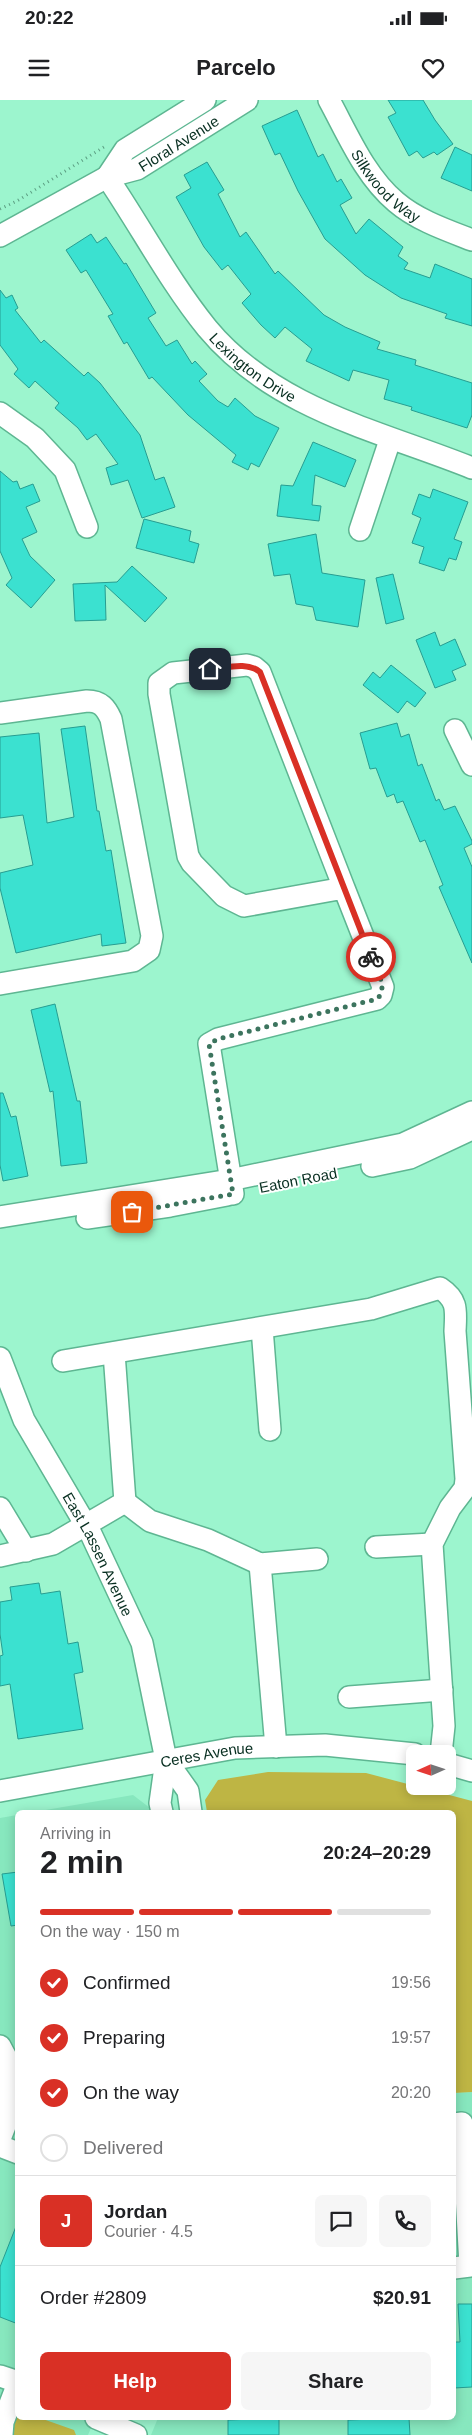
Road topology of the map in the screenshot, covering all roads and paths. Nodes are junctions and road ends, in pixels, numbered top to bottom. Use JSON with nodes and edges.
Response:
{"nodes":[{"id":1,"x":205,"y":100,"type":"edge"},
{"id":2,"x":247,"y":100,"type":"edge"},
{"id":3,"x":328,"y":100,"type":"edge"},
{"id":4,"x":106,"y":145,"type":"dead end"},
{"id":5,"x":107,"y":177,"type":"junction"},
{"id":6,"x":0,"y":209,"type":"edge"},
{"id":7,"x":0,"y":236,"type":"edge"},
{"id":8,"x":472,"y":240,"type":"edge"},
{"id":9,"x":0,"y":413,"type":"edge"},
{"id":10,"x":390,"y":440,"type":"junction"},
{"id":11,"x":472,"y":468,"type":"edge"},
{"id":12,"x":87,"y":527,"type":"dead end"},
{"id":13,"x":360,"y":530,"type":"dead end"},
{"id":14,"x":0,"y":713,"type":"edge"},
{"id":15,"x":455,"y":730,"type":"dead end"},
{"id":16,"x":472,"y":764,"type":"edge"},
{"id":17,"x":344,"y":888,"type":"junction"},
{"id":18,"x":0,"y":984,"type":"edge"},
{"id":19,"x":472,"y":1112,"type":"edge"},
{"id":20,"x":472,"y":1129,"type":"edge"},
{"id":21,"x":232,"y":1187,"type":"junction"},
{"id":22,"x":0,"y":1217,"type":"edge"},
{"id":23,"x":0,"y":1231,"type":"edge"},
{"id":24,"x":262,"y":1328,"type":"junction"},
{"id":25,"x":114,"y":1354,"type":"junction"},
{"id":26,"x":0,"y":1358,"type":"edge"},
{"id":27,"x":63,"y":1361,"type":"dead end"},
{"id":28,"x":270,"y":1430,"type":"dead end"},
{"id":29,"x":125,"y":1502,"type":"junction"},
{"id":30,"x":0,"y":1508,"type":"edge"},
{"id":31,"x":86,"y":1524,"type":"junction"},
{"id":32,"x":432,"y":1544,"type":"junction"},
{"id":33,"x":376,"y":1548,"type":"dead end"},
{"id":34,"x":26,"y":1551,"type":"junction"},
{"id":35,"x":0,"y":1556,"type":"edge"},
{"id":36,"x":317,"y":1559,"type":"dead end"},
{"id":37,"x":260,"y":1564,"type":"junction"},
{"id":38,"x":442,"y":1690,"type":"junction"},
{"id":39,"x":349,"y":1697,"type":"dead end"},
{"id":40,"x":441,"y":1745,"type":"edge"},
{"id":41,"x":276,"y":1747,"type":"junction"},
{"id":42,"x":406,"y":1753,"type":"edge"},
{"id":43,"x":166,"y":1760,"type":"junction"},
{"id":44,"x":456,"y":1766,"type":"edge"},
{"id":45,"x":472,"y":1771,"type":"edge"},
{"id":46,"x":0,"y":1791,"type":"edge"},
{"id":47,"x":162,"y":1810,"type":"edge"},
{"id":48,"x":191,"y":1810,"type":"edge"},
{"id":49,"x":7,"y":2059,"type":"edge"},
{"id":50,"x":456,"y":2124,"type":"edge"},
{"id":51,"x":4,"y":2133,"type":"edge"},
{"id":52,"x":15,"y":2149,"type":"edge"},
{"id":53,"x":456,"y":2268,"type":"edge"},
{"id":54,"x":0,"y":2376,"type":"edge"},
{"id":55,"x":15,"y":2382,"type":"edge"},
{"id":56,"x":15,"y":2391,"type":"edge"},
{"id":57,"x":141,"y":2420,"type":"edge"},
{"id":58,"x":106,"y":2424,"type":"edge"},
{"id":59,"x":2,"y":2435,"type":"edge"},
{"id":60,"x":135,"y":2435,"type":"edge"}],
"edges":[{"from":1,"to":5,"type":"street","name":"Floral Avenue"},
{"from":2,"to":5,"type":"street","name":"Floral Avenue"},
{"from":3,"to":8,"type":"street","name":"Silkwood Way"},
{"from":4,"to":6,"type":"path"},
{"from":5,"to":7,"type":"street","name":"Floral Avenue"},
{"from":5,"to":10,"type":"street","name":"Lexington Drive"},
{"from":9,"to":12,"type":"street"},
{"from":10,"to":11,"type":"street","name":"Lexington Drive"},
{"from":10,"to":13,"type":"street"},
{"from":14,"to":18,"type":"street"},
{"from":15,"to":16,"type":"street"},
{"from":17,"to":17,"type":"street"},
{"from":17,"to":21,"type":"street"},
{"from":19,"to":21,"type":"street"},
{"from":20,"to":21,"type":"street","name":"Eaton Road"},
{"from":21,"to":22,"type":"street"},
{"from":21,"to":23,"type":"street","name":"Eaton Road"},
{"from":24,"to":25,"type":"street"},
{"from":24,"to":28,"type":"street"},
{"from":24,"to":32,"type":"street"},
{"from":25,"to":27,"type":"street"},
{"from":25,"to":29,"type":"street"},
{"from":26,"to":31,"type":"street","name":"East Lassen Avenue"},
{"from":29,"to":31,"type":"street"},
{"from":29,"to":37,"type":"street"},
{"from":30,"to":34,"type":"street"},
{"from":31,"to":34,"type":"street"},
{"from":31,"to":43,"type":"street","name":"East Lassen Avenue"},
{"from":32,"to":33,"type":"street"},
{"from":32,"to":38,"type":"street"},
{"from":34,"to":35,"type":"street"},
{"from":36,"to":37,"type":"street"},
{"from":37,"to":41,"type":"street"},
{"from":38,"to":39,"type":"street"},
{"from":38,"to":40,"type":"street"},
{"from":41,"to":42,"type":"street","name":"Ceres Avenue"},
{"from":41,"to":43,"type":"street","name":"Ceres Avenue"},
{"from":43,"to":46,"type":"street","name":"Ceres Avenue"},
{"from":43,"to":47,"type":"street","name":"East Lassen Avenue"},
{"from":43,"to":48,"type":"street","name":"East Lassen Avenue"},
{"from":44,"to":45,"type":"street"},
{"from":49,"to":51,"type":"street"},
{"from":50,"to":53,"type":"street"},
{"from":51,"to":52,"type":"street"},
{"from":54,"to":55,"type":"street"},
{"from":56,"to":59,"type":"street"},
{"from":57,"to":60,"type":"street"},
{"from":58,"to":60,"type":"street"}]}
